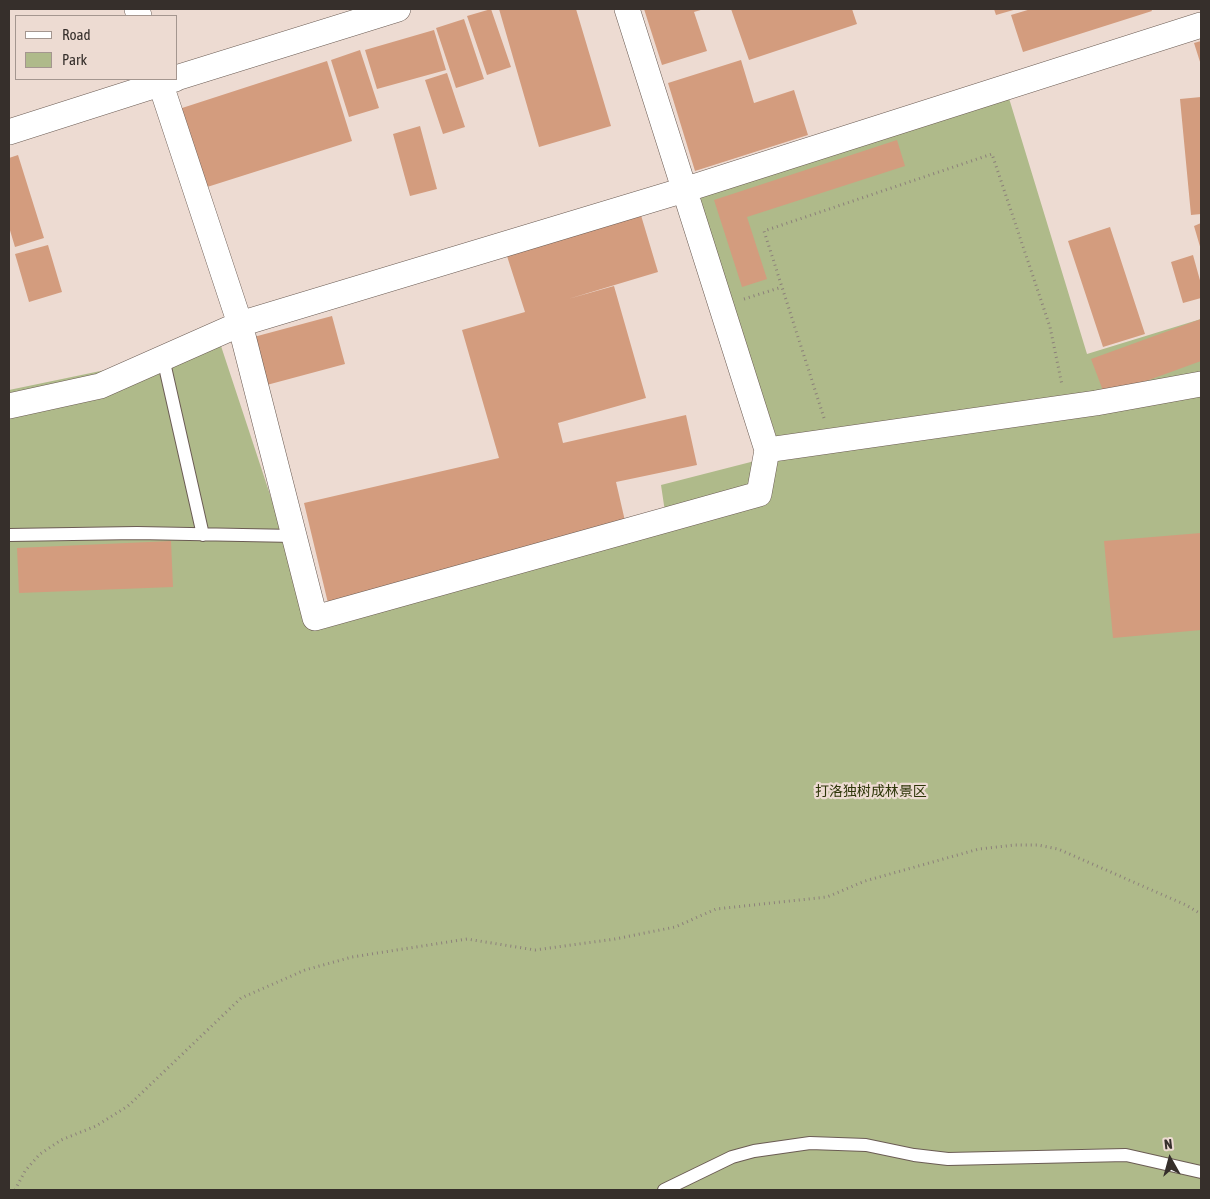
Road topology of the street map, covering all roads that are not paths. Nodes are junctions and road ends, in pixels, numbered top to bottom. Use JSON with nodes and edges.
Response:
{"nodes":[{"id":1,"x":398,"y":9,"type":"edge"},
{"id":2,"x":627,"y":9,"type":"edge"},
{"id":3,"x":1201,"y":25,"type":"edge"},
{"id":4,"x":178,"y":77,"type":"edge"},
{"id":5,"x":168,"y":80,"type":"edge"},
{"id":6,"x":9,"y":132,"type":"edge"},
{"id":7,"x":684,"y":190,"type":"junction"},
{"id":8,"x":240,"y":324,"type":"junction"},
{"id":9,"x":163,"y":358,"type":"junction"},
{"id":10,"x":1201,"y":384,"type":"edge"},
{"id":11,"x":9,"y":406,"type":"edge"},
{"id":12,"x":767,"y":450,"type":"junction"},
{"id":13,"x":9,"y":535,"type":"edge"},
{"id":14,"x":203,"y":535,"type":"junction"},
{"id":15,"x":295,"y":536,"type":"junction"},
{"id":16,"x":1201,"y":1172,"type":"edge"},
{"id":17,"x":664,"y":1190,"type":"edge"}],
"edges":[{"from":1,"to":4,"type":"street"},
{"from":2,"to":7,"type":"street"},
{"from":3,"to":7,"type":"street"},
{"from":5,"to":6,"type":"street"},
{"from":5,"to":8,"type":"street"},
{"from":7,"to":8,"type":"street"},
{"from":7,"to":12,"type":"street"},
{"from":8,"to":9,"type":"street"},
{"from":8,"to":15,"type":"street"},
{"from":9,"to":11,"type":"street"},
{"from":9,"to":14,"type":"lane"},
{"from":10,"to":12,"type":"street"},
{"from":12,"to":15,"type":"street"},
{"from":13,"to":14,"type":"lane"},
{"from":14,"to":15,"type":"lane"},
{"from":16,"to":17,"type":"lane"}]}
